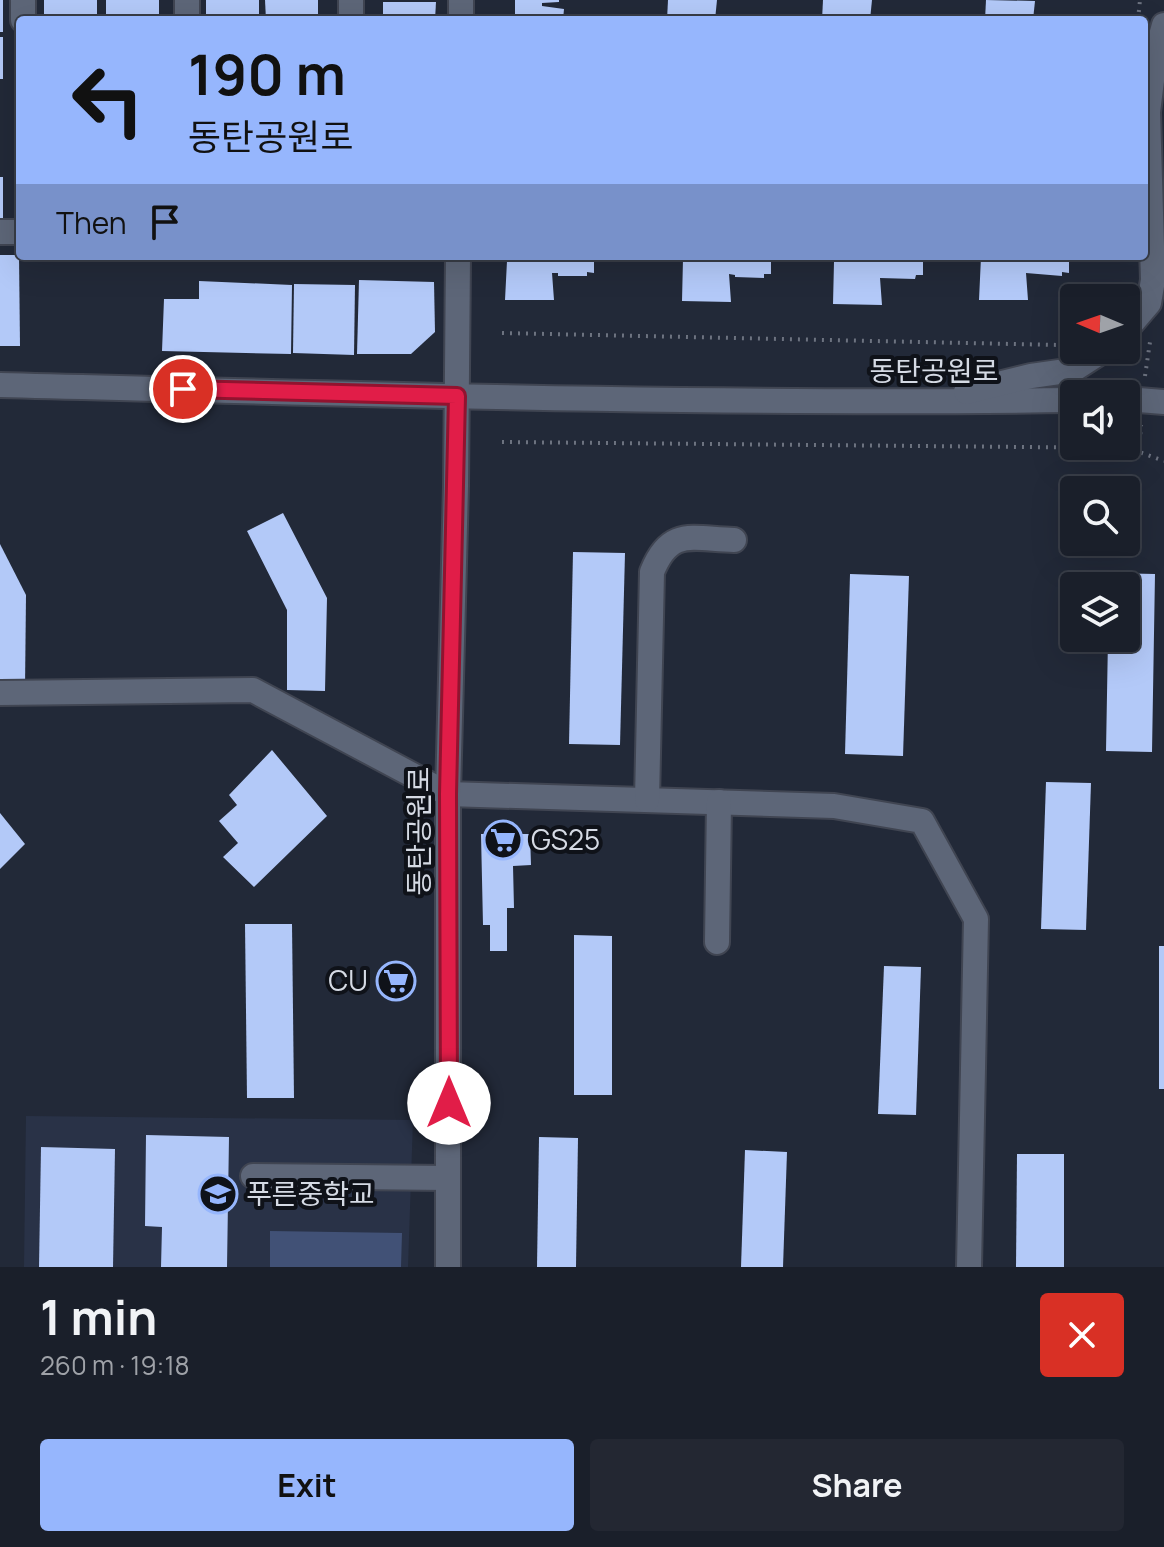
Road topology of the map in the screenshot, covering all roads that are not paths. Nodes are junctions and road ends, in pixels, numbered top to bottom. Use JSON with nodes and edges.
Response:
{"nodes":[{"id":1,"x":1164,"y":25,"type":"edge"},
{"id":2,"x":458,"y":260,"type":"edge"},
{"id":3,"x":1140,"y":314,"type":"edge"},
{"id":4,"x":1082,"y":364,"type":"edge"},
{"id":5,"x":0,"y":385,"type":"edge"},
{"id":6,"x":457,"y":396,"type":"junction"},
{"id":7,"x":1060,"y":400,"type":"edge"},
{"id":8,"x":1140,"y":400,"type":"edge"},
{"id":9,"x":924,"y":402,"type":"junction"},
{"id":10,"x":1164,"y":402,"type":"edge"},
{"id":11,"x":734,"y":540,"type":"dead end"},
{"id":12,"x":0,"y":693,"type":"edge"},
{"id":13,"x":448,"y":794,"type":"junction"},
{"id":14,"x":647,"y":800,"type":"junction"},
{"id":15,"x":719,"y":802,"type":"junction"},
{"id":16,"x":717,"y":942,"type":"dead end"},
{"id":17,"x":253,"y":1176,"type":"dead end"},
{"id":18,"x":448,"y":1178,"type":"junction"},
{"id":19,"x":448,"y":1267,"type":"edge"},
{"id":20,"x":969,"y":1267,"type":"edge"}],
"edges":[{"from":1,"to":3,"type":"street"},
{"from":2,"to":6,"type":"street"},
{"from":4,"to":9,"type":"street"},
{"from":5,"to":6,"type":"street","name":"동탄공원로"},
{"from":6,"to":9,"type":"street","name":"동탄공원로"},
{"from":6,"to":13,"type":"street","name":"동탄공원로"},
{"from":7,"to":9,"type":"street","name":"동탄공원로"},
{"from":8,"to":10,"type":"street"},
{"from":11,"to":14,"type":"street"},
{"from":12,"to":13,"type":"street"},
{"from":13,"to":14,"type":"street"},
{"from":13,"to":18,"type":"street","name":"동탄공원로"},
{"from":14,"to":15,"type":"street"},
{"from":15,"to":16,"type":"street"},
{"from":15,"to":20,"type":"street"},
{"from":17,"to":18,"type":"street"},
{"from":18,"to":19,"type":"street","name":"동탄공원로"}]}
